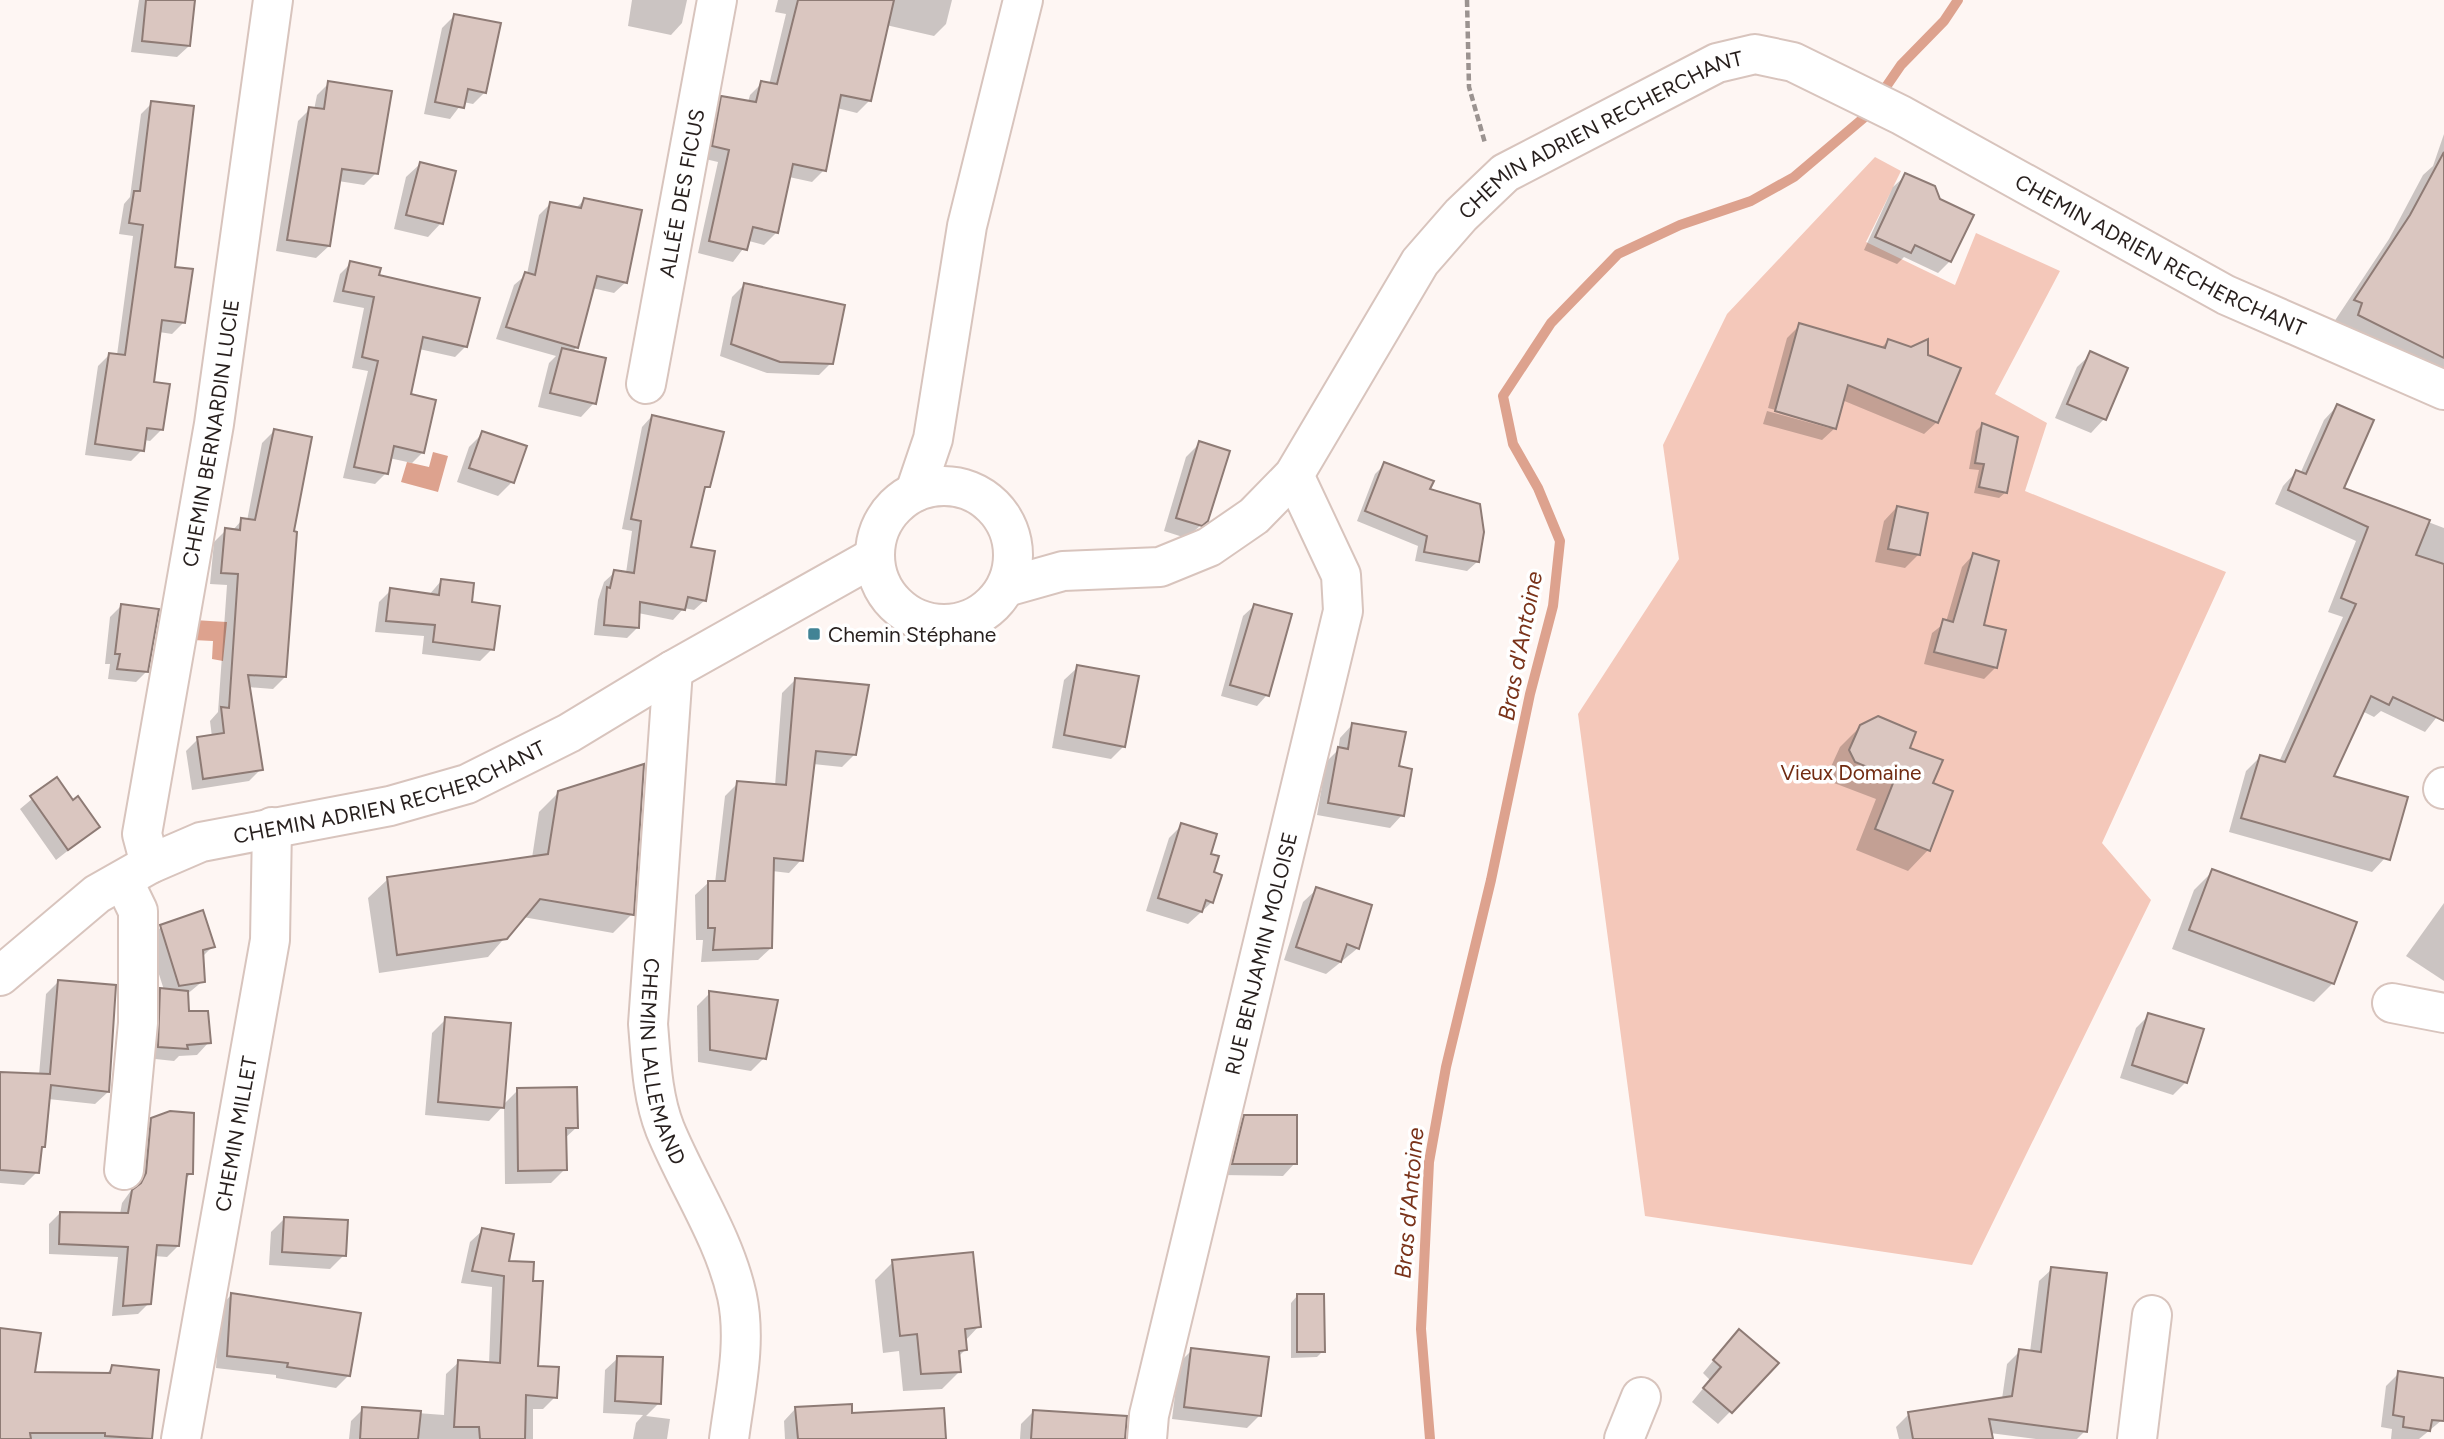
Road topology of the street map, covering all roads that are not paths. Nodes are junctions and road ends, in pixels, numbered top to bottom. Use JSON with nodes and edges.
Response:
{"nodes":[{"id":1,"x":273,"y":0,"type":"edge"},
{"id":2,"x":717,"y":0,"type":"edge"},
{"id":3,"x":1023,"y":0,"type":"edge"},
{"id":4,"x":646,"y":384,"type":"dead end"},
{"id":5,"x":2444,"y":390,"type":"edge"},
{"id":6,"x":933,"y":439,"type":"junction"},
{"id":7,"x":1294,"y":475,"type":"junction"},
{"id":8,"x":960,"y":486,"type":"junction"},
{"id":9,"x":915,"y":492,"type":"junction"},
{"id":10,"x":1014,"y":550,"type":"junction"},
{"id":11,"x":874,"y":556,"type":"junction"},
{"id":12,"x":1063,"y":571,"type":"junction"},
{"id":13,"x":1006,"y":587,"type":"junction"},
{"id":14,"x":890,"y":599,"type":"junction"},
{"id":15,"x":785,"y":609,"type":"junction"},
{"id":16,"x":673,"y":670,"type":"junction"},
{"id":17,"x":272,"y":827,"type":"junction"},
{"id":18,"x":136,"y":872,"type":"junction"},
{"id":19,"x":0,"y":976,"type":"edge"},
{"id":20,"x":2392,"y":1003,"type":"dead end"},
{"id":21,"x":2444,"y":1013,"type":"edge"},
{"id":22,"x":124,"y":1170,"type":"dead end"},
{"id":23,"x":2152,"y":1315,"type":"dead end"},
{"id":24,"x":1641,"y":1397,"type":"dead end"},
{"id":25,"x":181,"y":1439,"type":"edge"},
{"id":26,"x":729,"y":1439,"type":"edge"},
{"id":27,"x":1147,"y":1439,"type":"edge"},
{"id":28,"x":1624,"y":1439,"type":"edge"},
{"id":29,"x":2137,"y":1439,"type":"edge"}],
"edges":[{"from":1,"to":18,"type":"main road","name":"CHEMIN BERNARDIN LUCIE"},
{"from":2,"to":4,"type":"main road","name":"ALLÉE DES FICUS"},
{"from":3,"to":6,"type":"main road"},
{"from":5,"to":7,"type":"main road","name":"CHEMIN ADRIEN RECHERCHANT"},
{"from":6,"to":8,"type":"main road"},
{"from":6,"to":9,"type":"main road"},
{"from":7,"to":12,"type":"main road","name":"CHEMIN ADRIEN RECHERCHANT"},
{"from":7,"to":27,"type":"main road","name":"RUE BENJAMIN MOLOISE"},
{"from":8,"to":9,"type":"main road"},
{"from":8,"to":10,"type":"main road"},
{"from":9,"to":11,"type":"main road"},
{"from":10,"to":12,"type":"main road","name":"CHEMIN ADRIEN RECHERCHANT"},
{"from":10,"to":13,"type":"main road"},
{"from":11,"to":14,"type":"main road"},
{"from":11,"to":15,"type":"main road","name":"CHEMIN ADRIEN RECHERCHANT"},
{"from":12,"to":13,"type":"main road","name":"CHEMIN ADRIEN RECHERCHANT"},
{"from":13,"to":14,"type":"main road"},
{"from":14,"to":15,"type":"main road","name":"CHEMIN ADRIEN RECHERCHANT"},
{"from":15,"to":16,"type":"main road","name":"CHEMIN ADRIEN RECHERCHANT"},
{"from":16,"to":17,"type":"main road","name":"CHEMIN ADRIEN RECHERCHANT"},
{"from":16,"to":26,"type":"main road","name":"CHEMIN LALLEMAND"},
{"from":17,"to":18,"type":"main road","name":"CHEMIN ADRIEN RECHERCHANT"},
{"from":17,"to":25,"type":"main road","name":"CHEMIN MILLET"},
{"from":18,"to":19,"type":"main road","name":"CHEMIN ADRIEN RECHERCHANT"},
{"from":18,"to":22,"type":"main road","name":"CHEMIN BERNARDIN LUCIE"},
{"from":20,"to":21,"type":"main road"},
{"from":23,"to":29,"type":"main road"},
{"from":24,"to":28,"type":"main road"}]}
